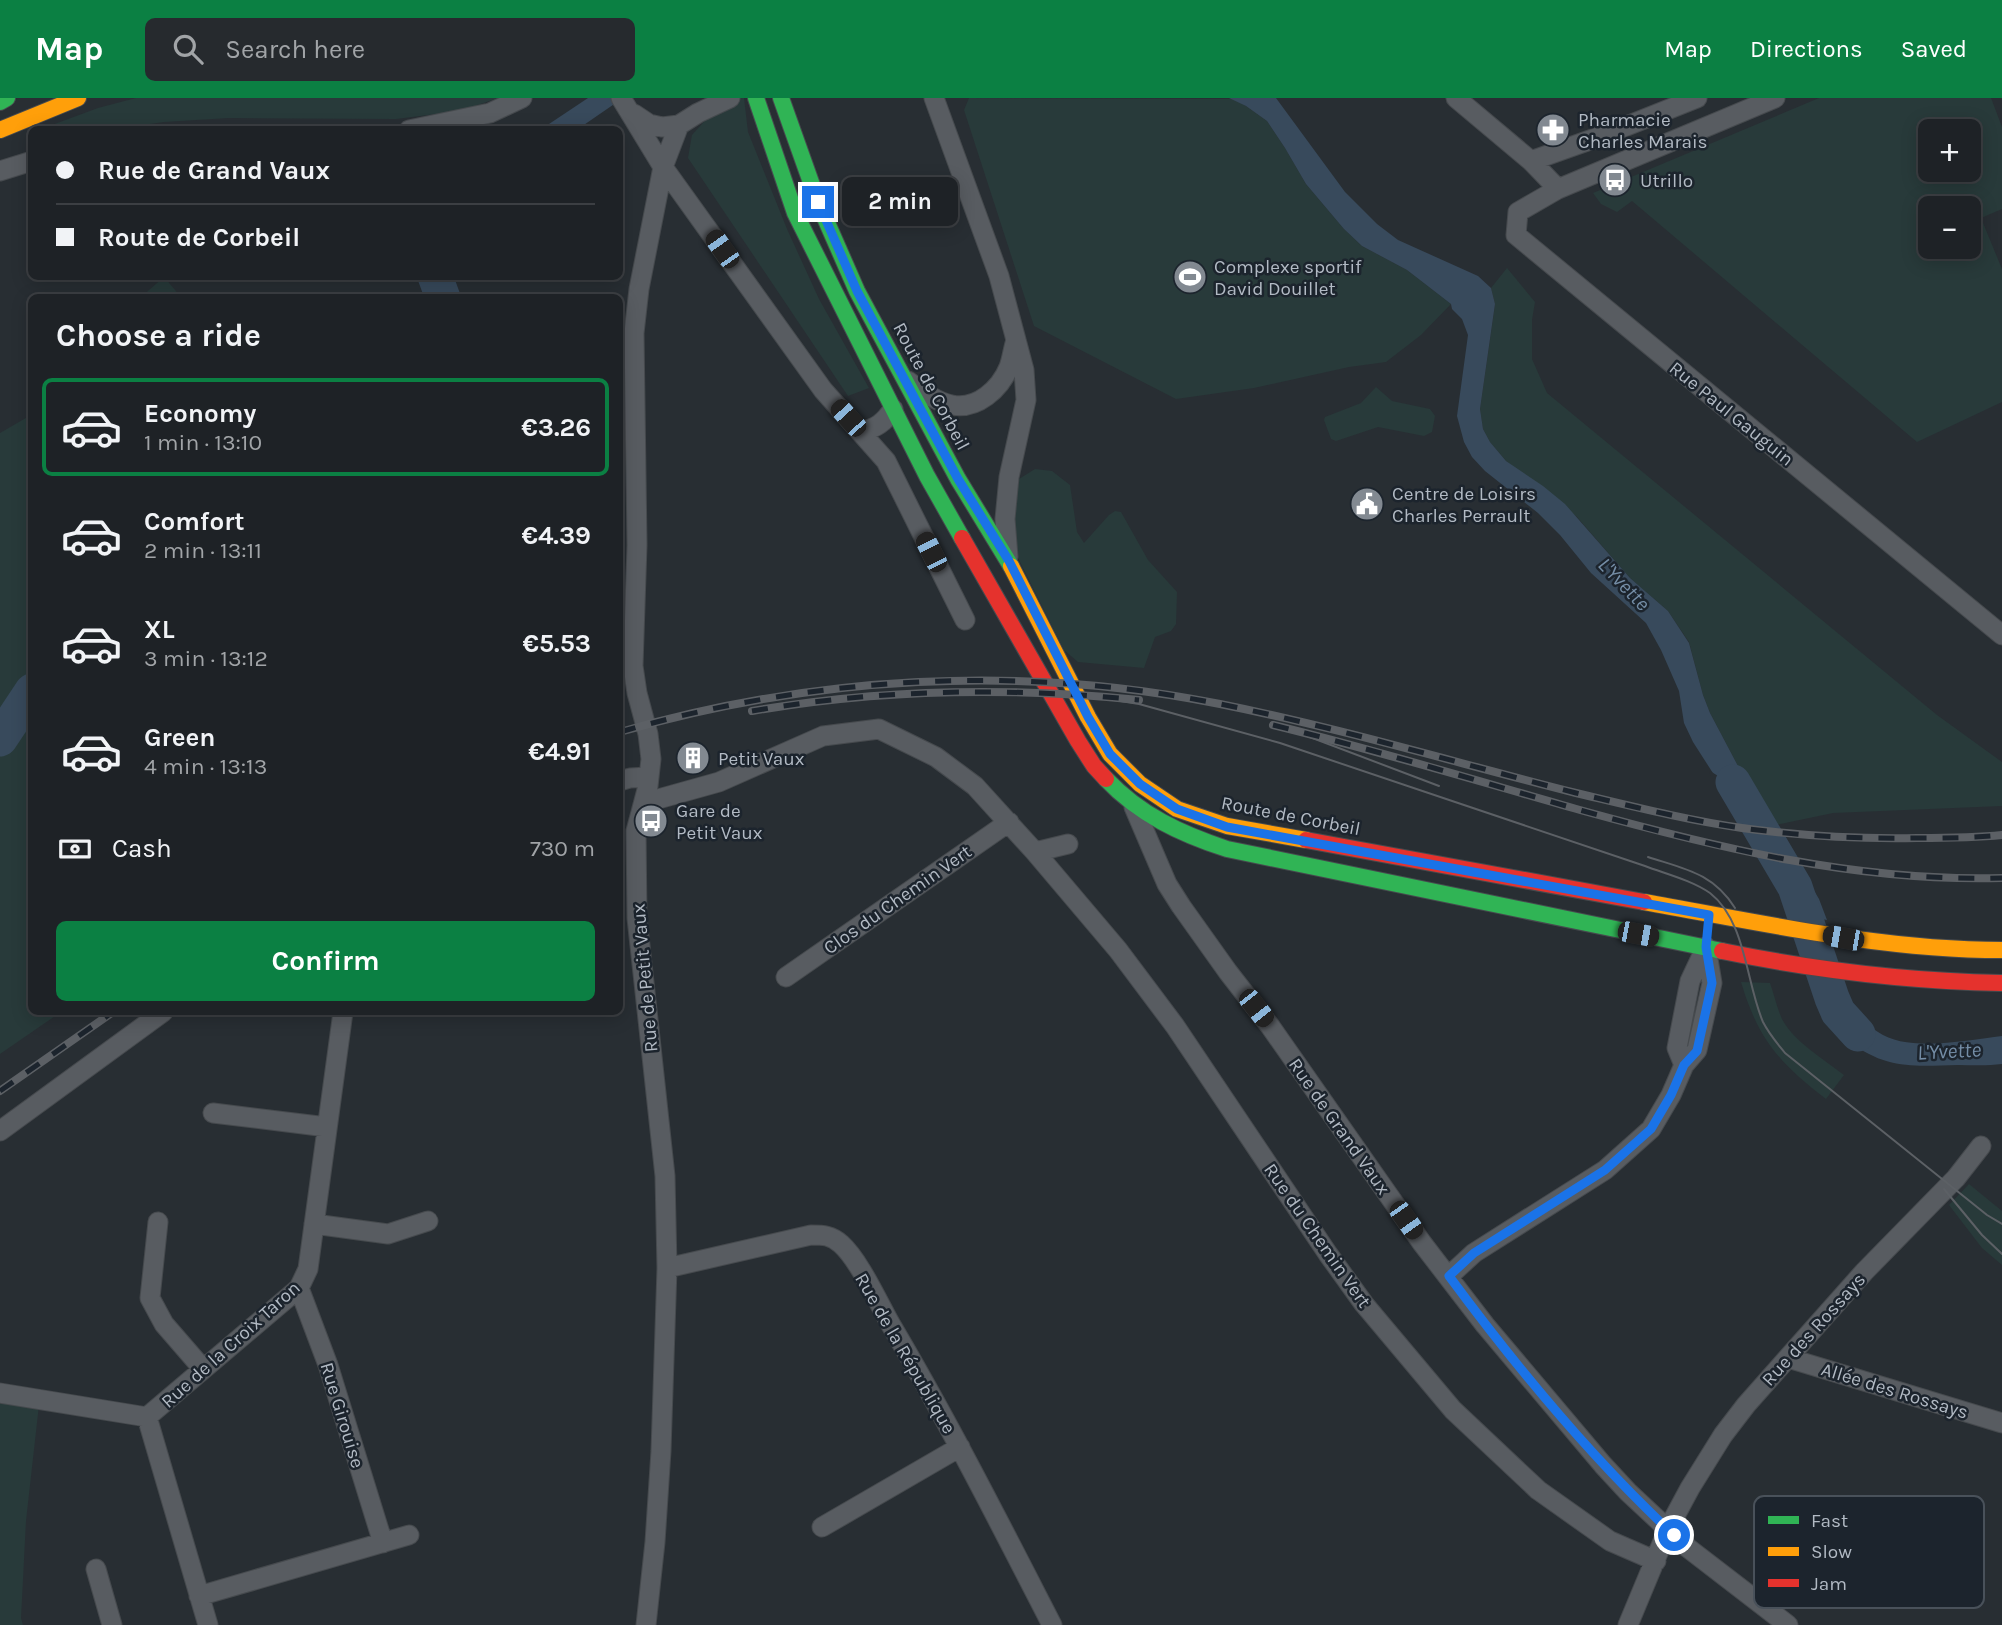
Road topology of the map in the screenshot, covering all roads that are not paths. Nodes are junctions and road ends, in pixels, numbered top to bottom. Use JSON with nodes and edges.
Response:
{"nodes":[{"id":1,"x":7,"y":98,"type":"edge"},
{"id":2,"x":78,"y":98,"type":"edge"},
{"id":3,"x":522,"y":98,"type":"edge"},
{"id":4,"x":730,"y":98,"type":"edge"},
{"id":5,"x":757,"y":98,"type":"edge"},
{"id":6,"x":781,"y":98,"type":"edge"},
{"id":7,"x":934,"y":98,"type":"edge"},
{"id":8,"x":1456,"y":98,"type":"edge"},
{"id":9,"x":1697,"y":98,"type":"edge"},
{"id":10,"x":1775,"y":98,"type":"edge"},
{"id":11,"x":0,"y":102,"type":"edge"},
{"id":12,"x":625,"y":104,"type":"edge"},
{"id":13,"x":679,"y":125,"type":"junction"},
{"id":14,"x":429,"y":126,"type":"edge"},
{"id":15,"x":0,"y":130,"type":"edge"},
{"id":16,"x":1531,"y":161,"type":"junction"},
{"id":17,"x":28,"y":162,"type":"edge"},
{"id":18,"x":663,"y":167,"type":"junction"},
{"id":19,"x":0,"y":171,"type":"edge"},
{"id":20,"x":1558,"y":189,"type":"junction"},
{"id":21,"x":1016,"y":339,"type":"junction"},
{"id":22,"x":905,"y":379,"type":"junction"},
{"id":23,"x":893,"y":409,"type":"junction"},
{"id":24,"x":860,"y":432,"type":"junction"},
{"id":25,"x":886,"y":461,"type":"junction"},
{"id":26,"x":927,"y":476,"type":"junction"},
{"id":27,"x":1009,"y":561,"type":"junction"},
{"id":28,"x":965,"y":620,"type":"dead end"},
{"id":29,"x":627,"y":635,"type":"edge"},
{"id":30,"x":2002,"y":635,"type":"edge"},
{"id":31,"x":649,"y":777,"type":"junction"},
{"id":32,"x":623,"y":780,"type":"edge"},
{"id":33,"x":644,"y":803,"type":"junction"},
{"id":34,"x":1134,"y":807,"type":"junction"},
{"id":35,"x":1009,"y":822,"type":"junction"},
{"id":36,"x":1068,"y":844,"type":"dead end"},
{"id":37,"x":1035,"y":852,"type":"junction"},
{"id":38,"x":1708,"y":931,"type":"junction"},
{"id":39,"x":2002,"y":950,"type":"edge"},
{"id":40,"x":786,"y":977,"type":"dead end"},
{"id":41,"x":2002,"y":984,"type":"edge"},
{"id":42,"x":159,"y":1015,"type":"edge"},
{"id":43,"x":343,"y":1015,"type":"edge"},
{"id":44,"x":214,"y":1113,"type":"dead end"},
{"id":45,"x":327,"y":1127,"type":"junction"},
{"id":46,"x":0,"y":1131,"type":"edge"},
{"id":47,"x":1981,"y":1146,"type":"dead end"},
{"id":48,"x":158,"y":1222,"type":"dead end"},
{"id":49,"x":428,"y":1222,"type":"dead end"},
{"id":50,"x":314,"y":1224,"type":"junction"},
{"id":51,"x":667,"y":1268,"type":"junction"},
{"id":52,"x":1449,"y":1276,"type":"junction"},
{"id":53,"x":299,"y":1288,"type":"junction"},
{"id":54,"x":1787,"y":1358,"type":"junction"},
{"id":55,"x":203,"y":1369,"type":"junction"},
{"id":56,"x":0,"y":1393,"type":"edge"},
{"id":57,"x":147,"y":1417,"type":"junction"},
{"id":58,"x":2002,"y":1423,"type":"edge"},
{"id":59,"x":960,"y":1447,"type":"junction"},
{"id":60,"x":822,"y":1527,"type":"dead end"},
{"id":61,"x":1668,"y":1530,"type":"junction"},
{"id":62,"x":409,"y":1535,"type":"dead end"},
{"id":63,"x":383,"y":1543,"type":"junction"},
{"id":64,"x":1655,"y":1564,"type":"junction"},
{"id":65,"x":96,"y":1569,"type":"dead end"},
{"id":66,"x":199,"y":1596,"type":"junction"},
{"id":67,"x":1754,"y":1599,"type":"edge"},
{"id":68,"x":1766,"y":1608,"type":"edge"},
{"id":69,"x":113,"y":1625,"type":"edge"},
{"id":70,"x":208,"y":1625,"type":"edge"},
{"id":71,"x":646,"y":1625,"type":"edge"},
{"id":72,"x":1052,"y":1625,"type":"edge"},
{"id":73,"x":1628,"y":1625,"type":"edge"},
{"id":74,"x":1788,"y":1625,"type":"edge"}],
"edges":[{"from":1,"to":11,"type":"main road"},
{"from":2,"to":15,"type":"main road"},
{"from":3,"to":14,"type":"street"},
{"from":4,"to":13,"type":"street"},
{"from":5,"to":23,"type":"main road","name":"Route de Corbeil"},
{"from":6,"to":22,"type":"main road","name":"Route de Corbeil"},
{"from":7,"to":21,"type":"street"},
{"from":8,"to":16,"type":"street"},
{"from":9,"to":16,"type":"street"},
{"from":10,"to":20,"type":"street"},
{"from":12,"to":13,"type":"street"},
{"from":12,"to":18,"type":"street"},
{"from":13,"to":18,"type":"street","name":"Rue de Petit Vaux"},
{"from":16,"to":20,"type":"street"},
{"from":17,"to":19,"type":"street"},
{"from":18,"to":24,"type":"street"},
{"from":18,"to":29,"type":"street","name":"Rue de Petit Vaux"},
{"from":20,"to":30,"type":"street","name":"Rue Paul Gauguin"},
{"from":21,"to":22,"type":"street"},
{"from":21,"to":27,"type":"street"},
{"from":22,"to":27,"type":"main road","name":"Route de Corbeil"},
{"from":23,"to":24,"type":"street"},
{"from":23,"to":26,"type":"main road","name":"Route de Corbeil"},
{"from":24,"to":25,"type":"street"},
{"from":25,"to":26,"type":"street"},
{"from":25,"to":28,"type":"street"},
{"from":26,"to":34,"type":"main road","name":"Route de Corbeil"},
{"from":27,"to":38,"type":"main road","name":"Route de Corbeil"},
{"from":29,"to":31,"type":"street","name":"Rue de Petit Vaux"},
{"from":31,"to":32,"type":"street"},
{"from":31,"to":33,"type":"street","name":"Rue de Petit Vaux"},
{"from":33,"to":35,"type":"street","name":"Rue du Chemin Vert"},
{"from":33,"to":51,"type":"street","name":"Rue de Petit Vaux"},
{"from":34,"to":38,"type":"main road","name":"Route de Corbeil"},
{"from":34,"to":52,"type":"street","name":"Rue de Grand Vaux"},
{"from":35,"to":37,"type":"street","name":"Rue du Chemin Vert"},
{"from":35,"to":40,"type":"street","name":"Clos du Chemin Vert"},
{"from":36,"to":37,"type":"street"},
{"from":37,"to":64,"type":"street","name":"Rue du Chemin Vert"},
{"from":38,"to":39,"type":"main road","name":"Route de Corbeil"},
{"from":38,"to":41,"type":"main road","name":"Route de Corbeil"},
{"from":38,"to":52,"type":"street"},
{"from":42,"to":46,"type":"street"},
{"from":43,"to":45,"type":"street","name":"Rue de la Croix Taron"},
{"from":44,"to":45,"type":"street"},
{"from":45,"to":50,"type":"street","name":"Rue de la Croix Taron"},
{"from":47,"to":54,"type":"street","name":"Rue des Rossays"},
{"from":48,"to":55,"type":"street"},
{"from":49,"to":50,"type":"street"},
{"from":50,"to":53,"type":"street","name":"Rue de la Croix Taron"},
{"from":51,"to":59,"type":"street","name":"Rue de la République"},
{"from":51,"to":71,"type":"street","name":"Rue de Petit Vaux"},
{"from":52,"to":61,"type":"street","name":"Rue de Grand Vaux"},
{"from":53,"to":55,"type":"street","name":"Rue de la Croix Taron"},
{"from":53,"to":63,"type":"street","name":"Rue Girouise"},
{"from":54,"to":58,"type":"street","name":"Allée des Rossays"},
{"from":54,"to":61,"type":"street","name":"Rue des Rossays"},
{"from":55,"to":57,"type":"street","name":"Rue de la Croix Taron"},
{"from":56,"to":57,"type":"street"},
{"from":57,"to":66,"type":"street","name":"Rue de la Croix Taron"},
{"from":59,"to":60,"type":"street"},
{"from":59,"to":72,"type":"street","name":"Rue de la République"},
{"from":61,"to":64,"type":"street","name":"Rue des Rossays"},
{"from":61,"to":67,"type":"street","name":"Rue de Grand Vaux"},
{"from":62,"to":63,"type":"street"},
{"from":63,"to":66,"type":"street"},
{"from":64,"to":73,"type":"street","name":"Rue des Rossays"},
{"from":65,"to":69,"type":"street"},
{"from":66,"to":70,"type":"street","name":"Rue de la Croix Taron"},
{"from":68,"to":74,"type":"street","name":"Rue de Grand Vaux"}]}
